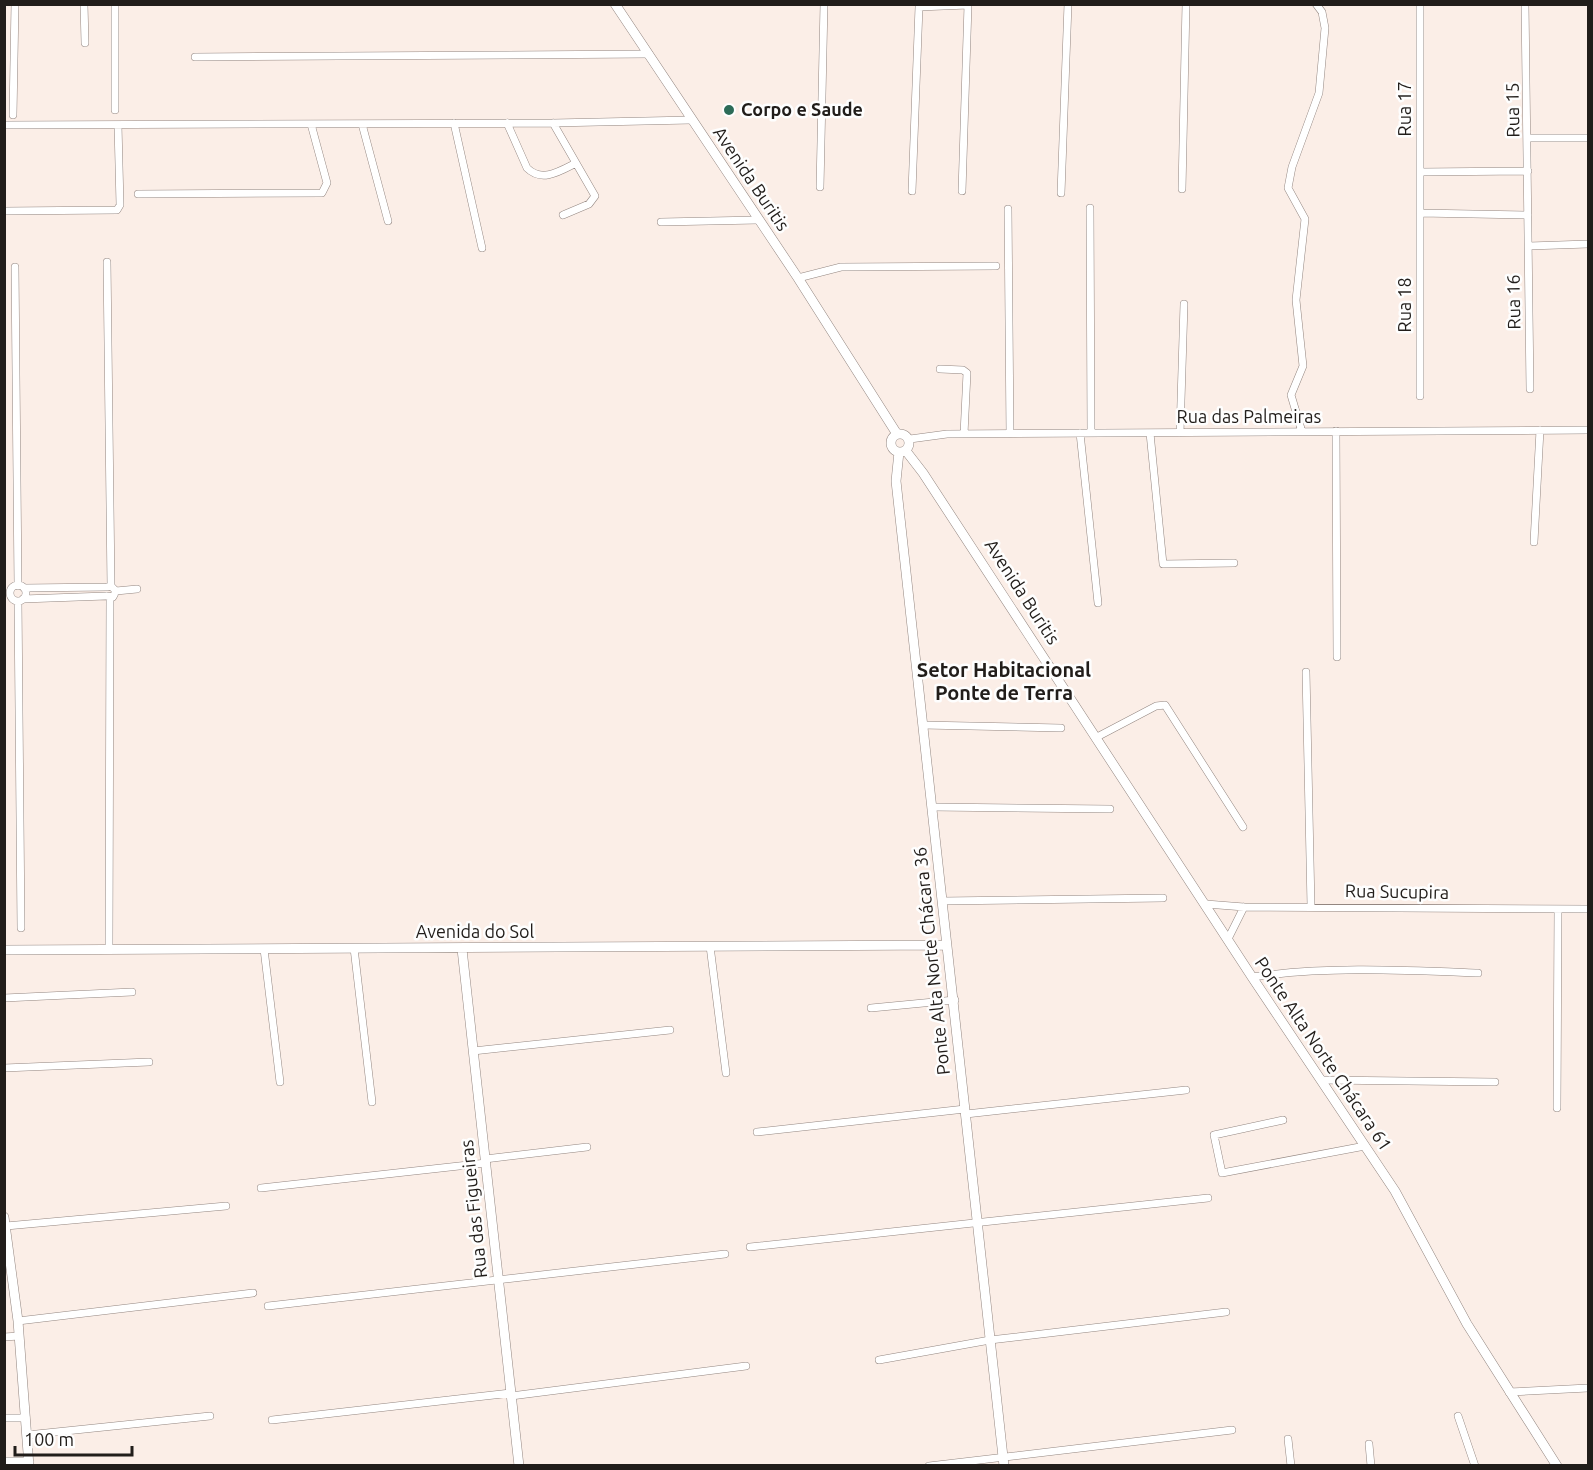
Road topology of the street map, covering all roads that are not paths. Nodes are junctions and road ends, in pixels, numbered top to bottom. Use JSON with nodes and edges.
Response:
{"nodes":[{"id":1,"x":15,"y":4,"type":"edge"},
{"id":2,"x":84,"y":4,"type":"edge"},
{"id":3,"x":115,"y":4,"type":"edge"},
{"id":4,"x":615,"y":4,"type":"edge"},
{"id":5,"x":824,"y":4,"type":"edge"},
{"id":6,"x":1068,"y":4,"type":"edge"},
{"id":7,"x":1186,"y":4,"type":"edge"},
{"id":8,"x":1316,"y":4,"type":"edge"},
{"id":9,"x":1420,"y":4,"type":"edge"},
{"id":10,"x":1525,"y":4,"type":"edge"},
{"id":11,"x":945,"y":5,"type":"edge"},
{"id":12,"x":85,"y":43,"type":"dead end"},
{"id":13,"x":649,"y":54,"type":"junction"},
{"id":14,"x":195,"y":57,"type":"dead end"},
{"id":15,"x":115,"y":110,"type":"dead end"},
{"id":16,"x":13,"y":115,"type":"dead end"},
{"id":17,"x":691,"y":120,"type":"junction"},
{"id":18,"x":454,"y":123,"type":"junction"},
{"id":19,"x":507,"y":123,"type":"junction"},
{"id":20,"x":553,"y":123,"type":"junction"},
{"id":21,"x":311,"y":124,"type":"junction"},
{"id":22,"x":362,"y":124,"type":"junction"},
{"id":23,"x":4,"y":125,"type":"edge"},
{"id":24,"x":118,"y":125,"type":"junction"},
{"id":25,"x":1529,"y":138,"type":"junction"},
{"id":26,"x":1588,"y":138,"type":"edge"},
{"id":27,"x":576,"y":163,"type":"junction"},
{"id":28,"x":1528,"y":171,"type":"junction"},
{"id":29,"x":1420,"y":172,"type":"junction"},
{"id":30,"x":820,"y":187,"type":"dead end"},
{"id":31,"x":1182,"y":189,"type":"dead end"},
{"id":32,"x":912,"y":191,"type":"dead end"},
{"id":33,"x":962,"y":191,"type":"dead end"},
{"id":34,"x":1061,"y":193,"type":"dead end"},
{"id":35,"x":138,"y":194,"type":"dead end"},
{"id":36,"x":1090,"y":208,"type":"dead end"},
{"id":37,"x":1008,"y":209,"type":"dead end"},
{"id":38,"x":4,"y":211,"type":"edge"},
{"id":39,"x":1420,"y":213,"type":"junction"},
{"id":40,"x":563,"y":215,"type":"dead end"},
{"id":41,"x":1528,"y":215,"type":"junction"},
{"id":42,"x":758,"y":220,"type":"junction"},
{"id":43,"x":388,"y":221,"type":"dead end"},
{"id":44,"x":661,"y":222,"type":"dead end"},
{"id":45,"x":1588,"y":244,"type":"edge"},
{"id":46,"x":1529,"y":246,"type":"junction"},
{"id":47,"x":482,"y":248,"type":"dead end"},
{"id":48,"x":107,"y":262,"type":"dead end"},
{"id":49,"x":996,"y":266,"type":"dead end"},
{"id":50,"x":15,"y":267,"type":"dead end"},
{"id":51,"x":798,"y":278,"type":"junction"},
{"id":52,"x":1184,"y":304,"type":"dead end"},
{"id":53,"x":940,"y":369,"type":"dead end"},
{"id":54,"x":1530,"y":389,"type":"dead end"},
{"id":55,"x":1420,"y":396,"type":"dead end"},
{"id":56,"x":1540,"y":430,"type":"junction"},
{"id":57,"x":1588,"y":430,"type":"edge"},
{"id":58,"x":1302,"y":432,"type":"junction"},
{"id":59,"x":1336,"y":432,"type":"junction"},
{"id":60,"x":1150,"y":433,"type":"junction"},
{"id":61,"x":1180,"y":433,"type":"junction"},
{"id":62,"x":897,"y":434,"type":"junction"},
{"id":63,"x":964,"y":434,"type":"junction"},
{"id":64,"x":1010,"y":434,"type":"junction"},
{"id":65,"x":1080,"y":434,"type":"junction"},
{"id":66,"x":1091,"y":434,"type":"junction"},
{"id":67,"x":910,"y":440,"type":"junction"},
{"id":68,"x":903,"y":452,"type":"junction"},
{"id":69,"x":1534,"y":542,"type":"dead end"},
{"id":70,"x":1234,"y":563,"type":"dead end"},
{"id":71,"x":15,"y":587,"type":"edge"},
{"id":72,"x":111,"y":588,"type":"junction"},
{"id":73,"x":137,"y":589,"type":"dead end"},
{"id":74,"x":108,"y":596,"type":"junction"},
{"id":75,"x":14,"y":600,"type":"edge"},
{"id":76,"x":1098,"y":603,"type":"dead end"},
{"id":77,"x":1337,"y":657,"type":"dead end"},
{"id":78,"x":1306,"y":672,"type":"dead end"},
{"id":79,"x":923,"y":726,"type":"junction"},
{"id":80,"x":1061,"y":728,"type":"dead end"},
{"id":81,"x":1097,"y":737,"type":"junction"},
{"id":82,"x":932,"y":807,"type":"junction"},
{"id":83,"x":1110,"y":809,"type":"dead end"},
{"id":84,"x":1243,"y":827,"type":"dead end"},
{"id":85,"x":1163,"y":898,"type":"dead end"},
{"id":86,"x":942,"y":900,"type":"junction"},
{"id":87,"x":1206,"y":904,"type":"junction"},
{"id":88,"x":1311,"y":906,"type":"junction"},
{"id":89,"x":1244,"y":907,"type":"junction"},
{"id":90,"x":1558,"y":909,"type":"junction"},
{"id":91,"x":1588,"y":909,"type":"edge"},
{"id":92,"x":21,"y":928,"type":"dead end"},
{"id":93,"x":1228,"y":939,"type":"junction"},
{"id":94,"x":946,"y":945,"type":"junction"},
{"id":95,"x":710,"y":946,"type":"junction"},
{"id":96,"x":354,"y":948,"type":"junction"},
{"id":97,"x":110,"y":949,"type":"junction"},
{"id":98,"x":264,"y":949,"type":"junction"},
{"id":99,"x":4,"y":950,"type":"edge"},
{"id":100,"x":462,"y":950,"type":"junction"},
{"id":101,"x":1478,"y":973,"type":"dead end"},
{"id":102,"x":1252,"y":978,"type":"junction"},
{"id":103,"x":132,"y":992,"type":"dead end"},
{"id":104,"x":4,"y":998,"type":"edge"},
{"id":105,"x":955,"y":1000,"type":"junction"},
{"id":106,"x":871,"y":1008,"type":"dead end"},
{"id":107,"x":669,"y":1030,"type":"dead end"},
{"id":108,"x":473,"y":1051,"type":"junction"},
{"id":109,"x":149,"y":1062,"type":"dead end"},
{"id":110,"x":4,"y":1068,"type":"edge"},
{"id":111,"x":726,"y":1073,"type":"dead end"},
{"id":112,"x":1321,"y":1080,"type":"junction"},
{"id":113,"x":280,"y":1082,"type":"dead end"},
{"id":114,"x":1495,"y":1082,"type":"dead end"},
{"id":115,"x":1186,"y":1090,"type":"dead end"},
{"id":116,"x":372,"y":1102,"type":"dead end"},
{"id":117,"x":1557,"y":1108,"type":"dead end"},
{"id":118,"x":965,"y":1112,"type":"junction"},
{"id":119,"x":1283,"y":1120,"type":"dead end"},
{"id":120,"x":757,"y":1132,"type":"dead end"},
{"id":121,"x":1365,"y":1146,"type":"junction"},
{"id":122,"x":587,"y":1147,"type":"dead end"},
{"id":123,"x":486,"y":1161,"type":"junction"},
{"id":124,"x":261,"y":1188,"type":"dead end"},
{"id":125,"x":1208,"y":1198,"type":"dead end"},
{"id":126,"x":226,"y":1206,"type":"dead end"},
{"id":127,"x":5,"y":1222,"type":"edge"},
{"id":128,"x":978,"y":1225,"type":"junction"},
{"id":129,"x":750,"y":1247,"type":"dead end"},
{"id":130,"x":725,"y":1254,"type":"dead end"},
{"id":131,"x":7,"y":1256,"type":"edge"},
{"id":132,"x":499,"y":1278,"type":"junction"},
{"id":133,"x":253,"y":1293,"type":"dead end"},
{"id":134,"x":268,"y":1306,"type":"dead end"},
{"id":135,"x":1226,"y":1312,"type":"dead end"},
{"id":136,"x":18,"y":1322,"type":"junction"},
{"id":137,"x":19,"y":1336,"type":"junction"},
{"id":138,"x":4,"y":1337,"type":"edge"},
{"id":139,"x":990,"y":1340,"type":"junction"},
{"id":140,"x":879,"y":1360,"type":"dead end"},
{"id":141,"x":746,"y":1366,"type":"dead end"},
{"id":142,"x":1588,"y":1388,"type":"edge"},
{"id":143,"x":1509,"y":1392,"type":"junction"},
{"id":144,"x":511,"y":1394,"type":"junction"},
{"id":145,"x":210,"y":1416,"type":"dead end"},
{"id":146,"x":1458,"y":1416,"type":"dead end"},
{"id":147,"x":4,"y":1418,"type":"edge"},
{"id":148,"x":26,"y":1418,"type":"junction"},
{"id":149,"x":272,"y":1420,"type":"dead end"},
{"id":150,"x":1232,"y":1430,"type":"dead end"},
{"id":151,"x":27,"y":1435,"type":"junction"},
{"id":152,"x":1288,"y":1439,"type":"dead end"},
{"id":153,"x":1369,"y":1444,"type":"dead end"},
{"id":154,"x":1004,"y":1461,"type":"edge"},
{"id":155,"x":4,"y":1462,"type":"edge"},
{"id":156,"x":29,"y":1464,"type":"edge"},
{"id":157,"x":519,"y":1466,"type":"edge"},
{"id":158,"x":929,"y":1466,"type":"edge"},
{"id":159,"x":1291,"y":1466,"type":"edge"},
{"id":160,"x":1371,"y":1466,"type":"edge"},
{"id":161,"x":1476,"y":1466,"type":"edge"},
{"id":162,"x":1557,"y":1466,"type":"edge"}],
"edges":[{"from":1,"to":16,"type":"street"},
{"from":2,"to":12,"type":"street"},
{"from":3,"to":15,"type":"street"},
{"from":4,"to":13,"type":"street","name":"Avenida Buritis"},
{"from":5,"to":30,"type":"street"},
{"from":6,"to":34,"type":"street"},
{"from":7,"to":31,"type":"street"},
{"from":8,"to":58,"type":"street"},
{"from":9,"to":29,"type":"street","name":"Rua 17"},
{"from":10,"to":25,"type":"street","name":"Rua 15"},
{"from":11,"to":32,"type":"street"},
{"from":11,"to":33,"type":"street"},
{"from":13,"to":14,"type":"street"},
{"from":13,"to":17,"type":"street","name":"Avenida Buritis"},
{"from":17,"to":20,"type":"street"},
{"from":17,"to":42,"type":"street","name":"Avenida Buritis"},
{"from":18,"to":19,"type":"street"},
{"from":18,"to":22,"type":"street"},
{"from":18,"to":47,"type":"street"},
{"from":19,"to":20,"type":"street"},
{"from":19,"to":27,"type":"street"},
{"from":20,"to":27,"type":"street"},
{"from":21,"to":22,"type":"street"},
{"from":21,"to":24,"type":"street"},
{"from":21,"to":35,"type":"street"},
{"from":22,"to":43,"type":"street"},
{"from":23,"to":24,"type":"street"},
{"from":24,"to":38,"type":"street"},
{"from":25,"to":26,"type":"street"},
{"from":25,"to":28,"type":"street","name":"Rua 15"},
{"from":27,"to":40,"type":"street"},
{"from":28,"to":29,"type":"street"},
{"from":28,"to":41,"type":"street","name":"Rua 15"},
{"from":29,"to":39,"type":"street","name":"Rua 17"},
{"from":36,"to":66,"type":"street"},
{"from":37,"to":64,"type":"street"},
{"from":39,"to":41,"type":"street"},
{"from":39,"to":55,"type":"street","name":"Rua 18"},
{"from":41,"to":46,"type":"street","name":"Rua 16"},
{"from":42,"to":44,"type":"street"},
{"from":42,"to":51,"type":"street","name":"Avenida Buritis"},
{"from":45,"to":46,"type":"street"},
{"from":46,"to":54,"type":"street","name":"Rua 16"},
{"from":48,"to":72,"type":"street"},
{"from":49,"to":51,"type":"street"},
{"from":50,"to":71,"type":"street"},
{"from":51,"to":62,"type":"street","name":"Avenida Buritis"},
{"from":52,"to":61,"type":"street"},
{"from":53,"to":63,"type":"street"},
{"from":56,"to":57,"type":"street","name":"Rua das Palmeiras"},
{"from":56,"to":59,"type":"street","name":"Rua das Palmeiras"},
{"from":56,"to":69,"type":"street"},
{"from":58,"to":59,"type":"street","name":"Rua das Palmeiras"},
{"from":58,"to":61,"type":"street","name":"Rua das Palmeiras"},
{"from":59,"to":77,"type":"street"},
{"from":60,"to":61,"type":"street","name":"Rua das Palmeiras"},
{"from":60,"to":66,"type":"street","name":"Rua das Palmeiras"},
{"from":60,"to":70,"type":"street"},
{"from":62,"to":67,"type":"street"},
{"from":62,"to":68,"type":"street"},
{"from":63,"to":64,"type":"street","name":"Rua das Palmeiras"},
{"from":63,"to":67,"type":"street","name":"Rua das Palmeiras"},
{"from":64,"to":65,"type":"street","name":"Rua das Palmeiras"},
{"from":65,"to":66,"type":"street","name":"Rua das Palmeiras"},
{"from":65,"to":76,"type":"street"},
{"from":67,"to":68,"type":"street"},
{"from":68,"to":79,"type":"street","name":"Ponte Alta Norte Chácara 36"},
{"from":68,"to":81,"type":"street","name":"Avenida Buritis"},
{"from":71,"to":72,"type":"street"},
{"from":71,"to":75,"type":"street"},
{"from":71,"to":75,"type":"street"},
{"from":72,"to":73,"type":"street"},
{"from":72,"to":74,"type":"street"},
{"from":74,"to":75,"type":"street"},
{"from":74,"to":97,"type":"street"},
{"from":75,"to":92,"type":"street"},
{"from":78,"to":88,"type":"street"},
{"from":79,"to":80,"type":"street"},
{"from":79,"to":82,"type":"street","name":"Ponte Alta Norte Chácara 36"},
{"from":81,"to":84,"type":"street"},
{"from":81,"to":87,"type":"street","name":"Avenida Buritis"},
{"from":82,"to":83,"type":"street"},
{"from":82,"to":86,"type":"street","name":"Ponte Alta Norte Chácara 36"},
{"from":85,"to":86,"type":"street"},
{"from":86,"to":94,"type":"street","name":"Ponte Alta Norte Chácara 36"},
{"from":87,"to":89,"type":"street","name":"Rua Sucupira"},
{"from":87,"to":93,"type":"street","name":"Ponte Alta Norte Chácara 61"},
{"from":88,"to":89,"type":"street","name":"Rua Sucupira"},
{"from":88,"to":90,"type":"street","name":"Rua Sucupira"},
{"from":89,"to":93,"type":"street"},
{"from":90,"to":91,"type":"street","name":"Rua Sucupira"},
{"from":90,"to":117,"type":"street"},
{"from":93,"to":102,"type":"street","name":"Ponte Alta Norte Chácara 61"},
{"from":94,"to":95,"type":"street","name":"Avenida do Sol"},
{"from":94,"to":105,"type":"street","name":"Ponte Alta Norte Chácara 36"},
{"from":95,"to":100,"type":"street","name":"Avenida do Sol"},
{"from":95,"to":111,"type":"street"},
{"from":96,"to":98,"type":"street","name":"Avenida do Sol"},
{"from":96,"to":100,"type":"street","name":"Avenida do Sol"},
{"from":96,"to":116,"type":"street"},
{"from":97,"to":98,"type":"street","name":"Avenida do Sol"},
{"from":97,"to":99,"type":"street","name":"Avenida do Sol"},
{"from":98,"to":113,"type":"street"},
{"from":100,"to":108,"type":"street","name":"Rua das Figueiras"},
{"from":101,"to":102,"type":"street"},
{"from":102,"to":112,"type":"street","name":"Ponte Alta Norte Chácara 61"},
{"from":103,"to":104,"type":"street"},
{"from":105,"to":106,"type":"street"},
{"from":105,"to":118,"type":"street","name":"Ponte Alta Norte Chácara 36"},
{"from":107,"to":108,"type":"street"},
{"from":108,"to":123,"type":"street","name":"Rua das Figueiras"},
{"from":109,"to":110,"type":"street"},
{"from":112,"to":114,"type":"street"},
{"from":112,"to":121,"type":"street","name":"Ponte Alta Norte Chácara 61"},
{"from":115,"to":118,"type":"street"},
{"from":118,"to":120,"type":"street"},
{"from":118,"to":128,"type":"street","name":"Ponte Alta Norte Chácara 36"},
{"from":119,"to":121,"type":"street"},
{"from":121,"to":143,"type":"street","name":"Ponte Alta Norte Chácara 61"},
{"from":122,"to":123,"type":"street"},
{"from":123,"to":124,"type":"street"},
{"from":123,"to":132,"type":"street","name":"Rua das Figueiras"},
{"from":125,"to":128,"type":"street"},
{"from":126,"to":127,"type":"street"},
{"from":127,"to":131,"type":"street"},
{"from":128,"to":129,"type":"street"},
{"from":128,"to":139,"type":"street","name":"Ponte Alta Norte Chácara 36"},
{"from":130,"to":132,"type":"street"},
{"from":131,"to":136,"type":"street"},
{"from":132,"to":134,"type":"street"},
{"from":132,"to":144,"type":"street","name":"Rua das Figueiras"},
{"from":133,"to":136,"type":"street"},
{"from":135,"to":139,"type":"street"},
{"from":136,"to":137,"type":"street"},
{"from":137,"to":138,"type":"street"},
{"from":137,"to":148,"type":"street"},
{"from":139,"to":140,"type":"street"},
{"from":139,"to":154,"type":"street","name":"Ponte Alta Norte Chácara 36"},
{"from":141,"to":144,"type":"street"},
{"from":142,"to":143,"type":"street"},
{"from":143,"to":162,"type":"street","name":"Ponte Alta Norte Chácara 61"},
{"from":144,"to":149,"type":"street"},
{"from":144,"to":157,"type":"street","name":"Rua das Figueiras"},
{"from":145,"to":151,"type":"street"},
{"from":146,"to":161,"type":"street"},
{"from":147,"to":148,"type":"street"},
{"from":148,"to":151,"type":"street"},
{"from":150,"to":154,"type":"street"},
{"from":151,"to":156,"type":"street"},
{"from":152,"to":159,"type":"street"},
{"from":153,"to":160,"type":"street"},
{"from":154,"to":158,"type":"street"},
{"from":155,"to":156,"type":"street"}]}
